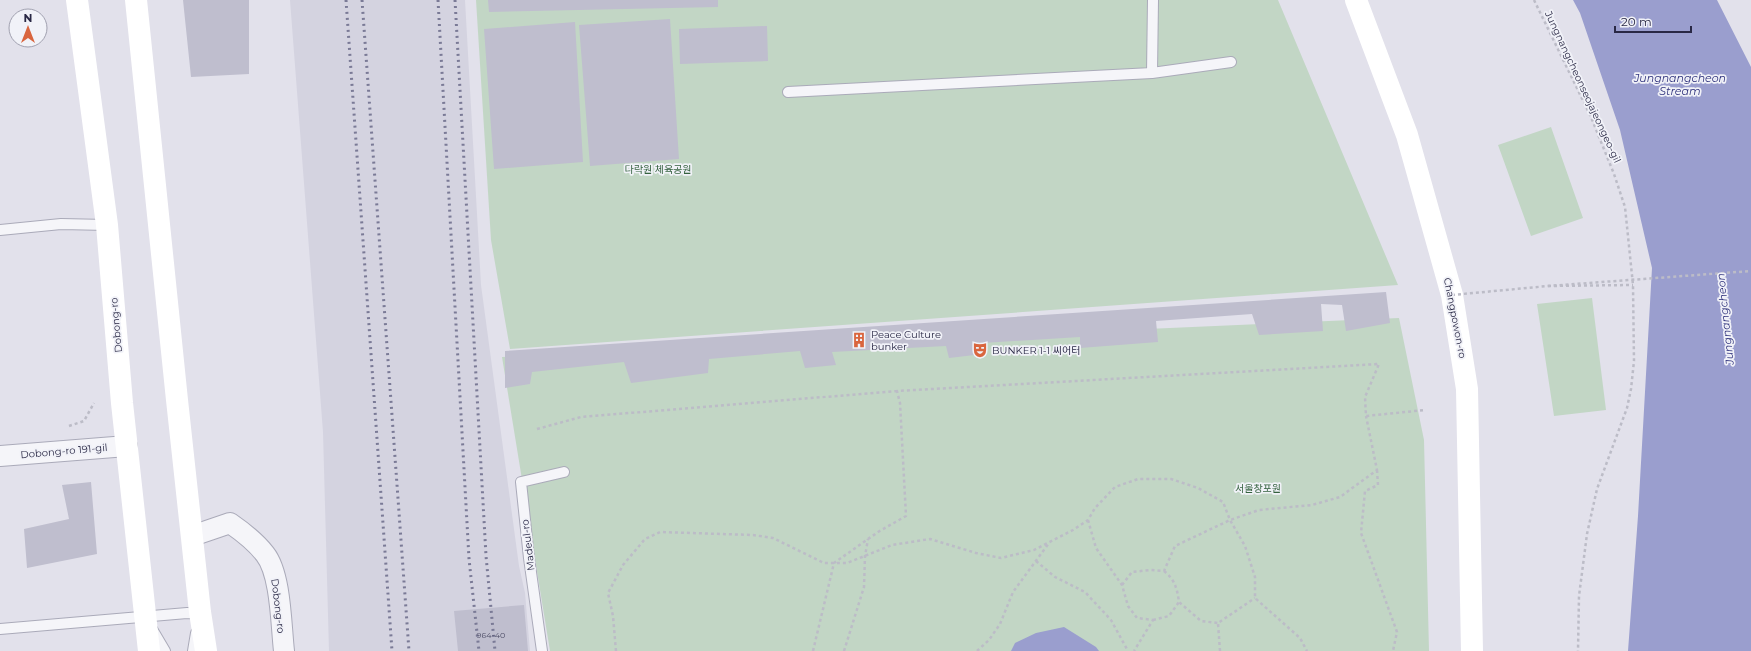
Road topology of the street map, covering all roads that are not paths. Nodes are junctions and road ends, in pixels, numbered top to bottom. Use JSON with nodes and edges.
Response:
{"nodes":[{"id":1,"x":77,"y":0,"type":"edge"},
{"id":2,"x":136,"y":0,"type":"edge"},
{"id":3,"x":1153,"y":0,"type":"edge"},
{"id":4,"x":1356,"y":0,"type":"edge"},
{"id":5,"x":1231,"y":62,"type":"dead end"},
{"id":6,"x":1152,"y":73,"type":"junction"},
{"id":7,"x":788,"y":92,"type":"dead end"},
{"id":8,"x":107,"y":225,"type":"junction"},
{"id":9,"x":0,"y":230,"type":"edge"},
{"id":10,"x":128,"y":446,"type":"junction"},
{"id":11,"x":0,"y":456,"type":"edge"},
{"id":12,"x":564,"y":472,"type":"dead end"},
{"id":13,"x":192,"y":536,"type":"junction"},
{"id":14,"x":200,"y":612,"type":"junction"},
{"id":15,"x":145,"y":617,"type":"junction"},
{"id":16,"x":0,"y":629,"type":"edge"},
{"id":17,"x":149,"y":651,"type":"edge"},
{"id":18,"x":166,"y":651,"type":"edge"},
{"id":19,"x":193,"y":651,"type":"edge"},
{"id":20,"x":206,"y":651,"type":"edge"},
{"id":21,"x":284,"y":651,"type":"edge"},
{"id":22,"x":542,"y":651,"type":"edge"},
{"id":23,"x":1472,"y":651,"type":"edge"}],
"edges":[{"from":1,"to":8,"type":"main road","name":"Dobong-ro"},
{"from":2,"to":13,"type":"main road"},
{"from":3,"to":6,"type":"lane"},
{"from":4,"to":23,"type":"main road","name":"Changpowon-ro"},
{"from":5,"to":6,"type":"lane"},
{"from":6,"to":7,"type":"lane"},
{"from":8,"to":9,"type":"lane"},
{"from":8,"to":10,"type":"main road","name":"Dobong-ro"},
{"from":10,"to":11,"type":"street","name":"Dobong-ro 191-gil"},
{"from":10,"to":15,"type":"main road","name":"Dobong-ro"},
{"from":12,"to":22,"type":"lane","name":"Madeul-ro"},
{"from":13,"to":14,"type":"main road"},
{"from":13,"to":21,"type":"street","name":"Dobong-ro"},
{"from":14,"to":15,"type":"lane"},
{"from":14,"to":19,"type":"lane"},
{"from":14,"to":20,"type":"main road"},
{"from":15,"to":16,"type":"lane"},
{"from":15,"to":17,"type":"main road","name":"Dobong-ro"},
{"from":15,"to":18,"type":"lane"}]}
